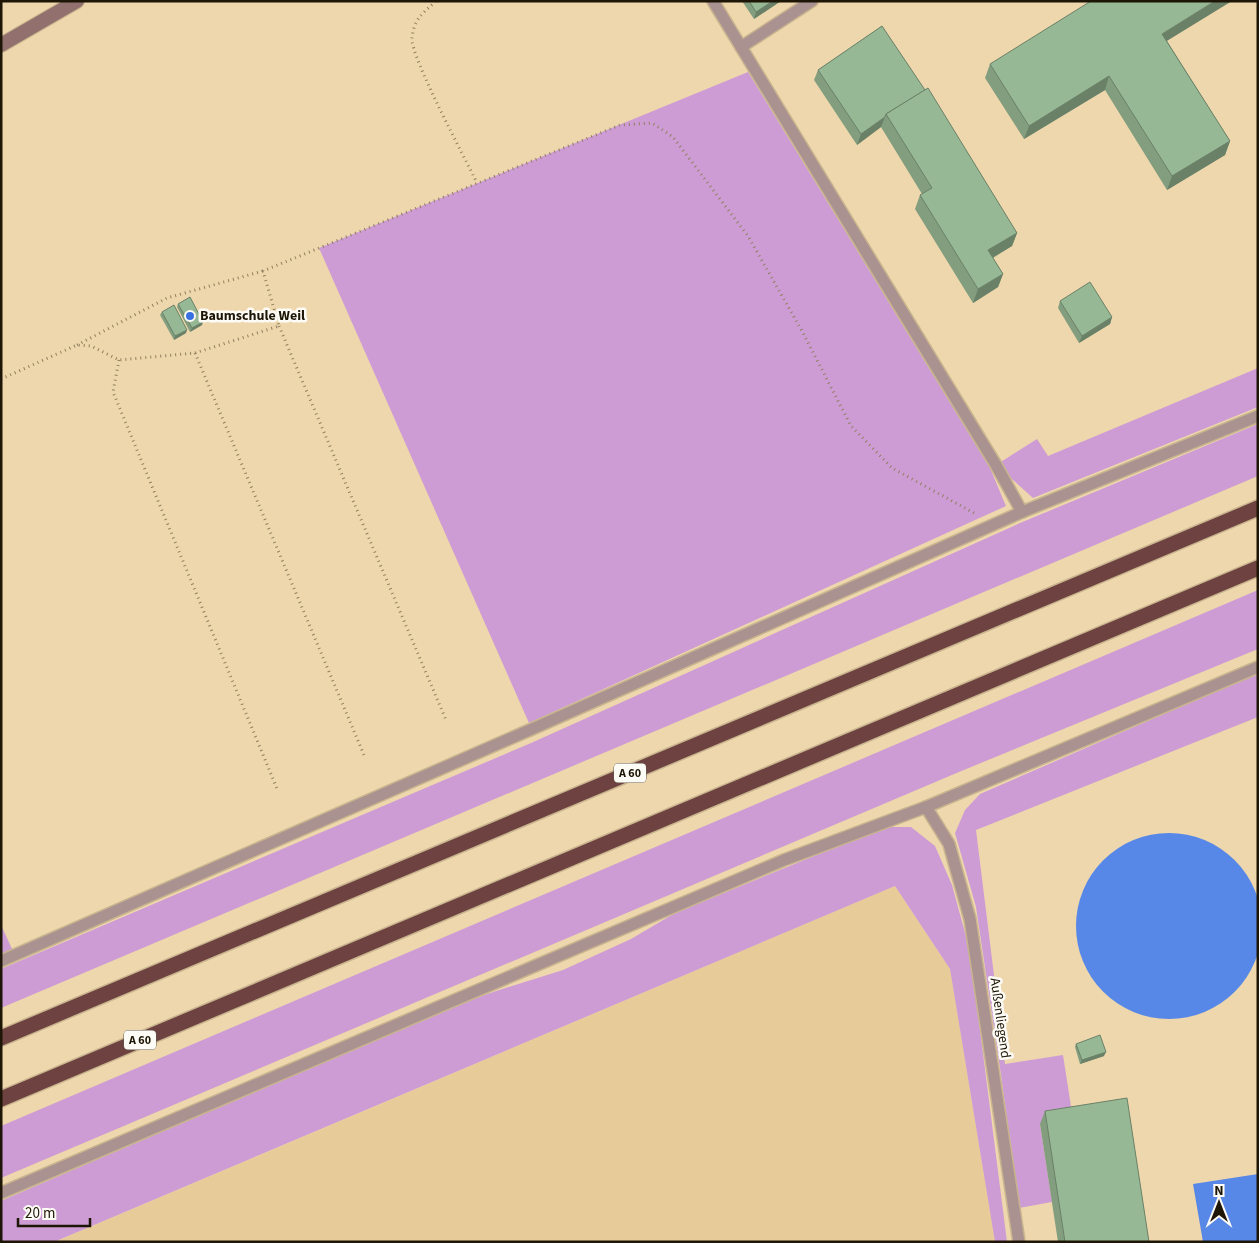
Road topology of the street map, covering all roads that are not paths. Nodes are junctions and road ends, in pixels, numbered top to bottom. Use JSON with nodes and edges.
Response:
{"nodes":[{"id":1,"x":77,"y":1,"type":"edge"},
{"id":2,"x":713,"y":1,"type":"edge"},
{"id":3,"x":812,"y":1,"type":"edge"},
{"id":4,"x":1,"y":45,"type":"edge"},
{"id":5,"x":742,"y":47,"type":"junction"},
{"id":6,"x":1258,"y":416,"type":"edge"},
{"id":7,"x":1258,"y":508,"type":"edge"},
{"id":8,"x":1022,"y":512,"type":"junction"},
{"id":9,"x":1258,"y":568,"type":"edge"},
{"id":10,"x":1258,"y":667,"type":"edge"},
{"id":11,"x":926,"y":807,"type":"junction"},
{"id":12,"x":1,"y":961,"type":"edge"},
{"id":13,"x":1,"y":1038,"type":"edge"},
{"id":14,"x":1,"y":1099,"type":"edge"},
{"id":15,"x":1,"y":1193,"type":"edge"},
{"id":16,"x":1019,"y":1242,"type":"edge"}],
"edges":[{"from":1,"to":4,"type":"main road"},
{"from":2,"to":5,"type":"lane"},
{"from":3,"to":5,"type":"lane"},
{"from":5,"to":8,"type":"lane"},
{"from":6,"to":8,"type":"lane"},
{"from":7,"to":13,"type":"highway","number":"A 60"},
{"from":8,"to":12,"type":"lane"},
{"from":9,"to":14,"type":"highway","number":"A 60"},
{"from":10,"to":11,"type":"lane"},
{"from":11,"to":15,"type":"lane"},
{"from":11,"to":16,"type":"lane","name":"Außenliegend"}]}
